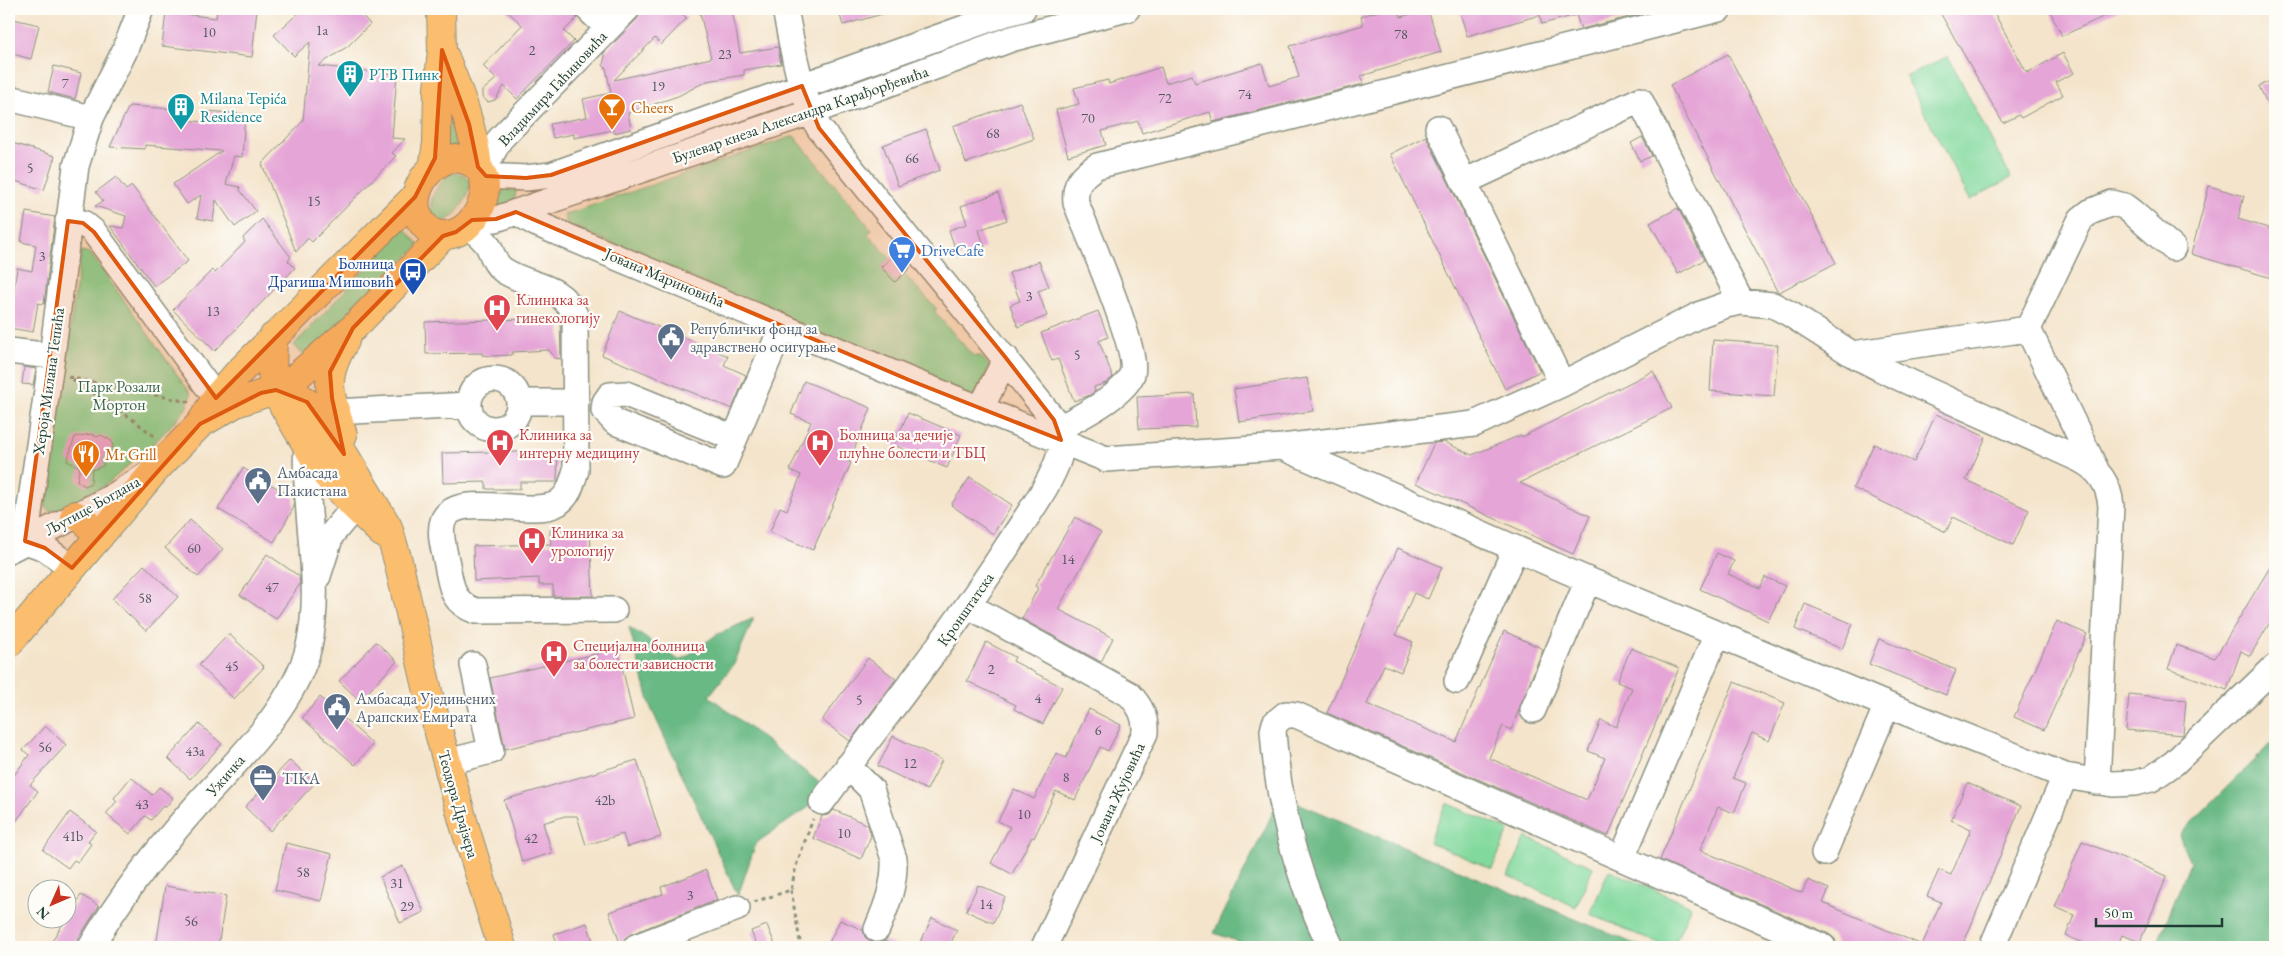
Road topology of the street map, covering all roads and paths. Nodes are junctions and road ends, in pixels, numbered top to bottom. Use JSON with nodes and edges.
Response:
{"nodes":[{"id":1,"x":141,"y":9,"type":"edge"},
{"id":2,"x":441,"y":9,"type":"edge"},
{"id":3,"x":588,"y":9,"type":"edge"},
{"id":4,"x":627,"y":9,"type":"edge"},
{"id":5,"x":785,"y":9,"type":"edge"},
{"id":6,"x":1128,"y":9,"type":"edge"},
{"id":7,"x":1719,"y":9,"type":"edge"},
{"id":8,"x":1010,"y":10,"type":"edge"},
{"id":9,"x":608,"y":28,"type":"junction"},
{"id":10,"x":1011,"y":40,"type":"junction"},
{"id":11,"x":442,"y":50,"type":"junction"},
{"id":12,"x":802,"y":86,"type":"junction"},
{"id":13,"x":9,"y":98,"type":"edge"},
{"id":14,"x":810,"y":112,"type":"junction"},
{"id":15,"x":91,"y":118,"type":"junction"},
{"id":16,"x":1438,"y":128,"type":"dead end"},
{"id":17,"x":433,"y":168,"type":"junction"},
{"id":18,"x":481,"y":172,"type":"junction"},
{"id":19,"x":1464,"y":182,"type":"junction"},
{"id":20,"x":415,"y":198,"type":"junction"},
{"id":21,"x":516,"y":212,"type":"junction"},
{"id":22,"x":68,"y":221,"type":"junction"},
{"id":23,"x":470,"y":222,"type":"junction"},
{"id":24,"x":443,"y":236,"type":"junction"},
{"id":25,"x":2173,"y":248,"type":"dead end"},
{"id":26,"x":1741,"y":302,"type":"junction"},
{"id":27,"x":782,"y":327,"type":"junction"},
{"id":28,"x":353,"y":328,"type":"junction"},
{"id":29,"x":2028,"y":329,"type":"junction"},
{"id":30,"x":273,"y":336,"type":"junction"},
{"id":31,"x":9,"y":351,"type":"edge"},
{"id":32,"x":1852,"y":354,"type":"junction"},
{"id":33,"x":1006,"y":358,"type":"junction"},
{"id":34,"x":58,"y":366,"type":"junction"},
{"id":35,"x":69,"y":378,"type":"junction"},
{"id":36,"x":1562,"y":384,"type":"junction"},
{"id":37,"x":276,"y":390,"type":"junction"},
{"id":38,"x":519,"y":402,"type":"junction"},
{"id":39,"x":576,"y":402,"type":"junction"},
{"id":40,"x":468,"y":404,"type":"junction"},
{"id":41,"x":204,"y":408,"type":"junction"},
{"id":42,"x":981,"y":408,"type":"junction"},
{"id":43,"x":335,"y":412,"type":"junction"},
{"id":44,"x":1060,"y":434,"type":"junction"},
{"id":45,"x":734,"y":438,"type":"dead end"},
{"id":46,"x":161,"y":442,"type":"dead end"},
{"id":47,"x":308,"y":446,"type":"junction"},
{"id":48,"x":1282,"y":447,"type":"junction"},
{"id":49,"x":344,"y":454,"type":"junction"},
{"id":50,"x":157,"y":468,"type":"junction"},
{"id":51,"x":2096,"y":470,"type":"junction"},
{"id":52,"x":357,"y":494,"type":"junction"},
{"id":53,"x":75,"y":515,"type":"junction"},
{"id":54,"x":99,"y":537,"type":"junction"},
{"id":55,"x":17,"y":545,"type":"edge"},
{"id":56,"x":1515,"y":549,"type":"junction"},
{"id":57,"x":72,"y":568,"type":"junction"},
{"id":58,"x":1588,"y":580,"type":"junction"},
{"id":59,"x":315,"y":583,"type":"junction"},
{"id":60,"x":969,"y":606,"type":"junction"},
{"id":61,"x":614,"y":610,"type":"dead end"},
{"id":62,"x":1716,"y":634,"type":"junction"},
{"id":63,"x":9,"y":642,"type":"edge"},
{"id":64,"x":473,"y":665,"type":"dead end"},
{"id":65,"x":2275,"y":667,"type":"edge"},
{"id":66,"x":1457,"y":681,"type":"dead end"},
{"id":67,"x":1887,"y":705,"type":"junction"},
{"id":68,"x":1533,"y":710,"type":"dead end"},
{"id":69,"x":447,"y":762,"type":"junction"},
{"id":70,"x":848,"y":766,"type":"junction"},
{"id":71,"x":2065,"y":776,"type":"junction"},
{"id":72,"x":2097,"y":782,"type":"junction"},
{"id":73,"x":822,"y":802,"type":"joint"},
{"id":74,"x":1824,"y":853,"type":"dead end"},
{"id":75,"x":1622,"y":858,"type":"junction"},
{"id":76,"x":791,"y":890,"type":"junction"},
{"id":77,"x":737,"y":908,"type":"joint"},
{"id":78,"x":878,"y":929,"type":"dead end"},
{"id":79,"x":91,"y":947,"type":"edge"},
{"id":80,"x":502,"y":947,"type":"edge"},
{"id":81,"x":636,"y":947,"type":"edge"},
{"id":82,"x":801,"y":947,"type":"edge"},
{"id":83,"x":1044,"y":947,"type":"edge"},
{"id":84,"x":1331,"y":947,"type":"edge"},
{"id":85,"x":1823,"y":947,"type":"edge"},
{"id":86,"x":1992,"y":947,"type":"edge"}],
"edges":[{"from":1,"to":15,"type":"street","name":"Хероја Милана Тепића"},
{"from":2,"to":11,"type":"main road"},
{"from":3,"to":9,"type":"street"},
{"from":4,"to":9,"type":"street","name":"Владимира Гаћиновића"},
{"from":5,"to":12,"type":"street"},
{"from":6,"to":10,"type":"street","name":"Булевар кнеза Александра Карађорђевића"},
{"from":7,"to":44,"type":"street"},
{"from":8,"to":10,"type":"street"},
{"from":8,"to":12,"type":"street","name":"Булевар кнеза Александра Карађорђевића"},
{"from":9,"to":18,"type":"street","name":"Владимира Гаћиновића"},
{"from":10,"to":14,"type":"street","name":"Булевар кнеза Александра Карађорђевића"},
{"from":11,"to":17,"type":"main road"},
{"from":11,"to":18,"type":"main road"},
{"from":12,"to":14,"type":"street"},
{"from":12,"to":18,"type":"street","name":"Булевар кнеза Александра Карађорђевића"},
{"from":13,"to":15,"type":"street"},
{"from":14,"to":21,"type":"street","name":"Булевар кнеза Александра Карађорђевића"},
{"from":14,"to":33,"type":"street"},
{"from":15,"to":22,"type":"street","name":"Хероја Милана Тепића"},
{"from":16,"to":19,"type":"street"},
{"from":17,"to":18,"type":"main road"},
{"from":17,"to":20,"type":"main road"},
{"from":18,"to":23,"type":"main road"},
{"from":19,"to":26,"type":"street"},
{"from":19,"to":36,"type":"street"},
{"from":20,"to":24,"type":"main road"},
{"from":20,"to":30,"type":"main road"},
{"from":21,"to":23,"type":"street","name":"Булевар кнеза Александра Карађорђевића"},
{"from":21,"to":27,"type":"street","name":"Јована Мариновића"},
{"from":22,"to":34,"type":"street","name":"Хероја Милана Тепића"},
{"from":22,"to":41,"type":"street"},
{"from":23,"to":24,"type":"main road"},
{"from":23,"to":39,"type":"street"},
{"from":24,"to":28,"type":"main road"},
{"from":25,"to":29,"type":"street"},
{"from":26,"to":32,"type":"street"},
{"from":26,"to":36,"type":"street","name":"Јована Мариновића"},
{"from":27,"to":42,"type":"street","name":"Јована Мариновића"},
{"from":27,"to":45,"type":"street"},
{"from":28,"to":37,"type":"main road"},
{"from":28,"to":43,"type":"main road"},
{"from":29,"to":32,"type":"street"},
{"from":29,"to":51,"type":"street"},
{"from":30,"to":37,"type":"main road","name":"Теодора Драјзера"},
{"from":30,"to":41,"type":"main road"},
{"from":31,"to":34,"type":"street"},
{"from":32,"to":51,"type":"street"},
{"from":33,"to":42,"type":"street"},
{"from":33,"to":44,"type":"street"},
{"from":34,"to":35,"type":"path"},
{"from":34,"to":55,"type":"street","name":"Хероја Милана Тепића"},
{"from":35,"to":41,"type":"path"},
{"from":35,"to":46,"type":"path"},
{"from":36,"to":48,"type":"street","name":"Јована Мариновића"},
{"from":37,"to":41,"type":"main road"},
{"from":37,"to":47,"type":"main road","name":"Теодора Драјзера"},
{"from":37,"to":49,"type":"main road","name":"Теодора Драјзера"},
{"from":38,"to":39,"type":"street"},
{"from":38,"to":40,"type":"street"},
{"from":38,"to":40,"type":"street"},
{"from":39,"to":61,"type":"street"},
{"from":40,"to":43,"type":"street"},
{"from":41,"to":50,"type":"main road"},
{"from":42,"to":44,"type":"street","name":"Јована Мариновића"},
{"from":43,"to":49,"type":"main road"},
{"from":44,"to":48,"type":"street","name":"Јована Мариновића"},
{"from":44,"to":60,"type":"street","name":"Кронштатска"},
{"from":47,"to":52,"type":"main road","name":"Теодора Драјзера"},
{"from":47,"to":59,"type":"street","name":"Ужичка"},
{"from":48,"to":56,"type":"street"},
{"from":49,"to":52,"type":"main road","name":"Теодора Драјзера"},
{"from":50,"to":53,"type":"street","name":"Љутице Богдана"},
{"from":50,"to":54,"type":"main road"},
{"from":51,"to":72,"type":"street"},
{"from":52,"to":59,"type":"street","name":"Ужичка"},
{"from":52,"to":69,"type":"main road","name":"Теодора Драјзера"},
{"from":53,"to":54,"type":"main road"},
{"from":53,"to":55,"type":"street","name":"Љутице Богдана"},
{"from":54,"to":57,"type":"main road"},
{"from":55,"to":57,"type":"street","name":"Љутице Богдана"},
{"from":56,"to":58,"type":"street"},
{"from":56,"to":66,"type":"street"},
{"from":57,"to":63,"type":"main road"},
{"from":58,"to":62,"type":"street"},
{"from":58,"to":68,"type":"street"},
{"from":59,"to":79,"type":"street","name":"Ужичка"},
{"from":60,"to":70,"type":"street","name":"Кронштатска"},
{"from":60,"to":83,"type":"street","name":"Јована Жујовића"},
{"from":62,"to":67,"type":"street"},
{"from":62,"to":75,"type":"street"},
{"from":64,"to":69,"type":"street"},
{"from":65,"to":72,"type":"street"},
{"from":67,"to":71,"type":"street"},
{"from":67,"to":74,"type":"street"},
{"from":69,"to":80,"type":"main road","name":"Теодора Драјзера"},
{"from":70,"to":73,"type":"street","name":"Кронштатска"},
{"from":70,"to":78,"type":"street"},
{"from":71,"to":72,"type":"street"},
{"from":71,"to":86,"type":"street"},
{"from":73,"to":76,"type":"path"},
{"from":75,"to":84,"type":"street"},
{"from":75,"to":85,"type":"street"},
{"from":76,"to":77,"type":"path"},
{"from":76,"to":82,"type":"path"},
{"from":77,"to":81,"type":"street"}]}
